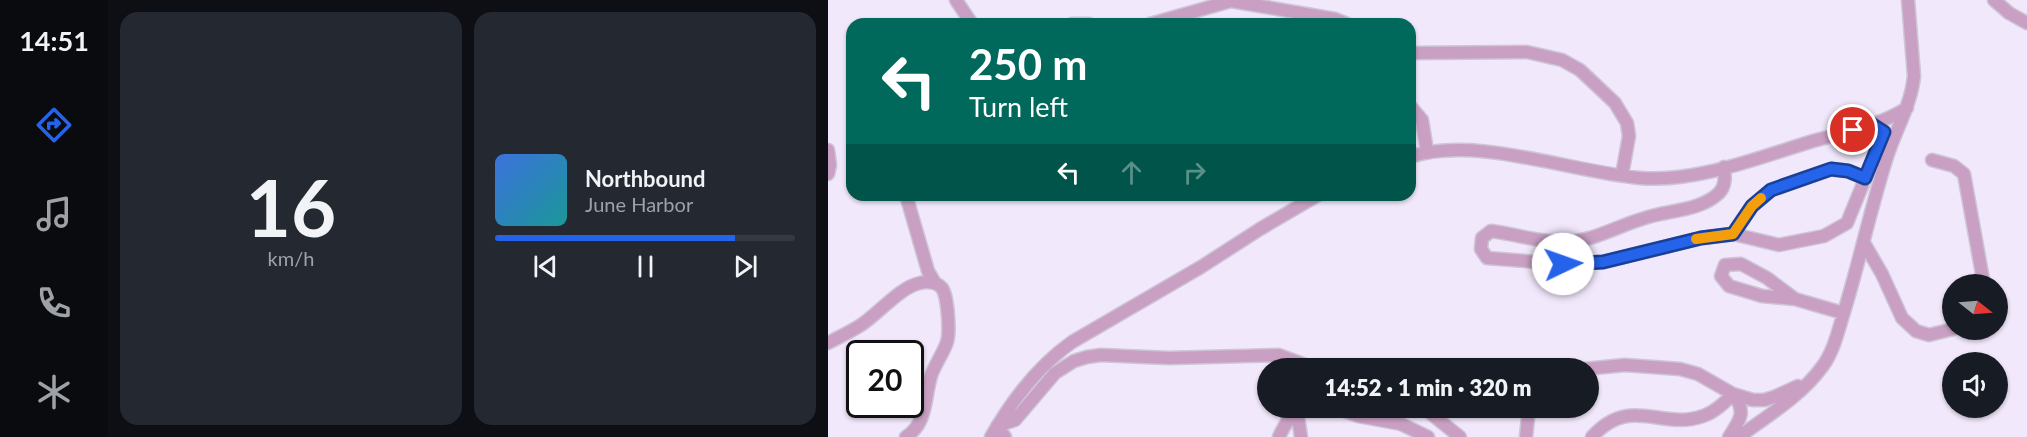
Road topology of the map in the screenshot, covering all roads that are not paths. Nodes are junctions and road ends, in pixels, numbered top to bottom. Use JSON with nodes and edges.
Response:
{"nodes":[{"id":1,"x":956,"y":0,"type":"edge"},
{"id":2,"x":1908,"y":0,"type":"edge"},
{"id":3,"x":1994,"y":0,"type":"edge"},
{"id":4,"x":968,"y":18,"type":"edge"},
{"id":5,"x":1171,"y":18,"type":"edge"},
{"id":6,"x":1324,"y":18,"type":"edge"},
{"id":7,"x":2027,"y":23,"type":"edge"},
{"id":8,"x":1416,"y":53,"type":"edge"},
{"id":9,"x":1907,"y":108,"type":"junction"},
{"id":10,"x":1416,"y":113,"type":"edge"},
{"id":11,"x":1873,"y":125,"type":"junction"},
{"id":12,"x":1889,"y":136,"type":"junction"},
{"id":13,"x":828,"y":150,"type":"edge"},
{"id":14,"x":1428,"y":151,"type":"junction"},
{"id":15,"x":1416,"y":155,"type":"edge"},
{"id":16,"x":1932,"y":160,"type":"dead end"},
{"id":17,"x":1724,"y":167,"type":"junction"},
{"id":18,"x":828,"y":174,"type":"edge"},
{"id":19,"x":1622,"y":175,"type":"junction"},
{"id":20,"x":1865,"y":178,"type":"junction"},
{"id":21,"x":908,"y":201,"type":"edge"},
{"id":22,"x":1308,"y":201,"type":"edge"},
{"id":23,"x":1733,"y":234,"type":"junction"},
{"id":24,"x":1864,"y":243,"type":"junction"},
{"id":25,"x":1982,"y":274,"type":"edge"},
{"id":26,"x":935,"y":283,"type":"junction"},
{"id":27,"x":1795,"y":298,"type":"junction"},
{"id":28,"x":1844,"y":313,"type":"junction"},
{"id":29,"x":1942,"y":332,"type":"edge"},
{"id":30,"x":828,"y":343,"type":"edge"},
{"id":31,"x":1287,"y":358,"type":"edge"},
{"id":32,"x":1599,"y":368,"type":"edge"},
{"id":33,"x":1813,"y":378,"type":"junction"},
{"id":34,"x":1733,"y":394,"type":"junction"},
{"id":35,"x":1292,"y":418,"type":"edge"},
{"id":36,"x":1300,"y":418,"type":"edge"},
{"id":37,"x":1369,"y":418,"type":"edge"},
{"id":38,"x":1436,"y":418,"type":"edge"},
{"id":39,"x":1527,"y":418,"type":"edge"},
{"id":40,"x":994,"y":432,"type":"edge"},
{"id":41,"x":906,"y":437,"type":"edge"},
{"id":42,"x":1005,"y":437,"type":"edge"},
{"id":43,"x":1278,"y":437,"type":"edge"},
{"id":44,"x":1301,"y":437,"type":"edge"},
{"id":45,"x":1428,"y":437,"type":"edge"},
{"id":46,"x":1460,"y":437,"type":"edge"},
{"id":47,"x":1526,"y":437,"type":"edge"},
{"id":48,"x":1592,"y":437,"type":"edge"},
{"id":49,"x":1729,"y":437,"type":"edge"},
{"id":50,"x":1739,"y":437,"type":"edge"}],
"edges":[{"from":1,"to":4,"type":"lane"},
{"from":2,"to":9,"type":"lane"},
{"from":3,"to":7,"type":"lane"},
{"from":5,"to":6,"type":"lane"},
{"from":8,"to":19,"type":"lane"},
{"from":9,"to":11,"type":"lane"},
{"from":9,"to":12,"type":"lane"},
{"from":10,"to":14,"type":"lane"},
{"from":11,"to":12,"type":"lane"},
{"from":11,"to":17,"type":"lane"},
{"from":12,"to":20,"type":"lane"},
{"from":12,"to":24,"type":"lane"},
{"from":13,"to":18,"type":"lane"},
{"from":14,"to":15,"type":"lane"},
{"from":14,"to":19,"type":"lane"},
{"from":16,"to":25,"type":"lane"},
{"from":17,"to":19,"type":"lane"},
{"from":17,"to":23,"type":"lane"},
{"from":20,"to":23,"type":"lane"},
{"from":20,"to":23,"type":"lane"},
{"from":21,"to":26,"type":"lane"},
{"from":22,"to":40,"type":"lane"},
{"from":24,"to":28,"type":"lane"},
{"from":24,"to":29,"type":"lane"},
{"from":26,"to":30,"type":"lane"},
{"from":26,"to":41,"type":"lane"},
{"from":27,"to":27,"type":"lane"},
{"from":27,"to":28,"type":"lane"},
{"from":28,"to":33,"type":"lane"},
{"from":31,"to":40,"type":"lane"},
{"from":32,"to":34,"type":"lane"},
{"from":33,"to":34,"type":"lane"},
{"from":33,"to":50,"type":"lane"},
{"from":34,"to":48,"type":"lane"},
{"from":34,"to":49,"type":"lane"},
{"from":35,"to":43,"type":"lane"},
{"from":36,"to":44,"type":"lane"},
{"from":37,"to":45,"type":"lane"},
{"from":38,"to":46,"type":"lane"},
{"from":39,"to":47,"type":"lane"},
{"from":40,"to":42,"type":"lane"}]}
